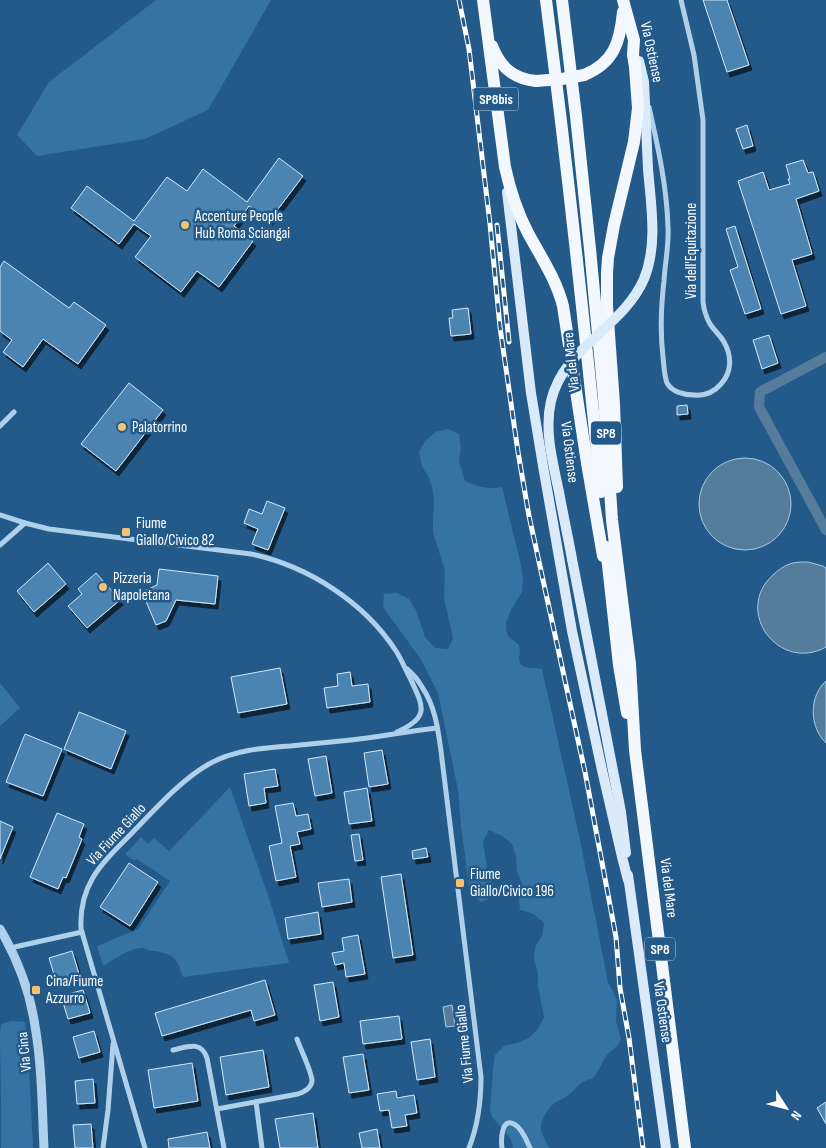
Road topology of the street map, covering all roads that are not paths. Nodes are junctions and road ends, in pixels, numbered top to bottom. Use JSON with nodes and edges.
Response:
{"nodes":[{"id":1,"x":484,"y":0,"type":"edge"},
{"id":2,"x":546,"y":0,"type":"edge"},
{"id":3,"x":562,"y":0,"type":"edge"},
{"id":4,"x":681,"y":0,"type":"edge"},
{"id":5,"x":623,"y":2,"type":"edge"},
{"id":6,"x":487,"y":32,"type":"junction"},
{"id":7,"x":634,"y":40,"type":"junction"},
{"id":8,"x":644,"y":82,"type":"junction"},
{"id":9,"x":504,"y":167,"type":"junction"},
{"id":10,"x":14,"y":412,"type":"dead end"},
{"id":11,"x":0,"y":426,"type":"edge"},
{"id":12,"x":0,"y":515,"type":"edge"},
{"id":13,"x":25,"y":523,"type":"junction"},
{"id":14,"x":0,"y":545,"type":"edge"},
{"id":15,"x":620,"y":584,"type":"junction"},
{"id":16,"x":612,"y":605,"type":"junction"},
{"id":17,"x":404,"y":664,"type":"junction"},
{"id":18,"x":437,"y":728,"type":"junction"},
{"id":19,"x":390,"y":735,"type":"junction"},
{"id":20,"x":635,"y":750,"type":"junction"},
{"id":21,"x":628,"y":880,"type":"junction"},
{"id":22,"x":0,"y":929,"type":"edge"},
{"id":23,"x":82,"y":932,"type":"junction"},
{"id":24,"x":10,"y":948,"type":"junction"},
{"id":25,"x":113,"y":1038,"type":"junction"},
{"id":26,"x":297,"y":1039,"type":"dead end"},
{"id":27,"x":173,"y":1050,"type":"dead end"},
{"id":28,"x":256,"y":1102,"type":"junction"},
{"id":29,"x":217,"y":1109,"type":"junction"},
{"id":30,"x":44,"y":1148,"type":"edge"},
{"id":31,"x":103,"y":1148,"type":"edge"},
{"id":32,"x":145,"y":1148,"type":"edge"},
{"id":33,"x":224,"y":1148,"type":"edge"},
{"id":34,"x":262,"y":1148,"type":"edge"},
{"id":35,"x":470,"y":1148,"type":"edge"},
{"id":36,"x":502,"y":1148,"type":"edge"},
{"id":37,"x":530,"y":1148,"type":"edge"},
{"id":38,"x":666,"y":1148,"type":"edge"},
{"id":39,"x":685,"y":1148,"type":"edge"}],
"edges":[{"from":1,"to":6,"type":"main road","name":"Via Ostiense","number":"SP8bis"},
{"from":2,"to":16,"type":"main road","name":"Via del Mare","number":"SP8"},
{"from":3,"to":15,"type":"main road","name":"Via del Mare","number":"SP8"},
{"from":4,"to":8,"type":"street","name":"Via dell'Equitazione"},
{"from":5,"to":6,"type":"main road","bridge":true},
{"from":5,"to":7,"type":"main road","name":"Via Ostiense","number":"SP8bis"},
{"from":6,"to":9,"type":"main road","name":"Via Ostiense","number":"SP8bis"},
{"from":7,"to":8,"type":"main road","name":"Via Ostiense","number":"SP8bis"},
{"from":7,"to":15,"type":"main road"},
{"from":8,"to":21,"type":"main road","name":"Via Ostiense","number":"SP8bis","bridge":true},
{"from":9,"to":16,"type":"main road"},
{"from":9,"to":21,"type":"main road","name":"Via Ostiense","number":"SP8bis"},
{"from":10,"to":11,"type":"street"},
{"from":12,"to":13,"type":"street","name":"Via Fiume Giallo"},
{"from":13,"to":14,"type":"street"},
{"from":13,"to":17,"type":"street","name":"Via Fiume Giallo"},
{"from":15,"to":20,"type":"main road","name":"Via del Mare","number":"SP8"},
{"from":16,"to":20,"type":"main road","name":"Via del Mare","number":"SP8"},
{"from":17,"to":18,"type":"street","name":"Via Fiume Giallo"},
{"from":17,"to":19,"type":"street","name":"Via Fiume Giallo"},
{"from":18,"to":19,"type":"street","name":"Via Fiume Giallo"},
{"from":18,"to":35,"type":"street","name":"Via Fiume Giallo"},
{"from":19,"to":23,"type":"street","name":"Via Fiume Giallo"},
{"from":20,"to":39,"type":"main road","name":"Via del Mare","number":"SP8"},
{"from":21,"to":38,"type":"main road","name":"Via Ostiense","number":"SP8bis"},
{"from":22,"to":24,"type":"street","name":"Via Cina"},
{"from":23,"to":24,"type":"street"},
{"from":23,"to":25,"type":"street","name":"Via Fiume Giallo"},
{"from":24,"to":30,"type":"street","name":"Via Cina"},
{"from":25,"to":31,"type":"street"},
{"from":25,"to":32,"type":"street","name":"Via Fiume Giallo"},
{"from":26,"to":28,"type":"street"},
{"from":27,"to":29,"type":"street"},
{"from":28,"to":29,"type":"street"},
{"from":28,"to":34,"type":"street"},
{"from":29,"to":33,"type":"street"},
{"from":36,"to":37,"type":"street"}]}
